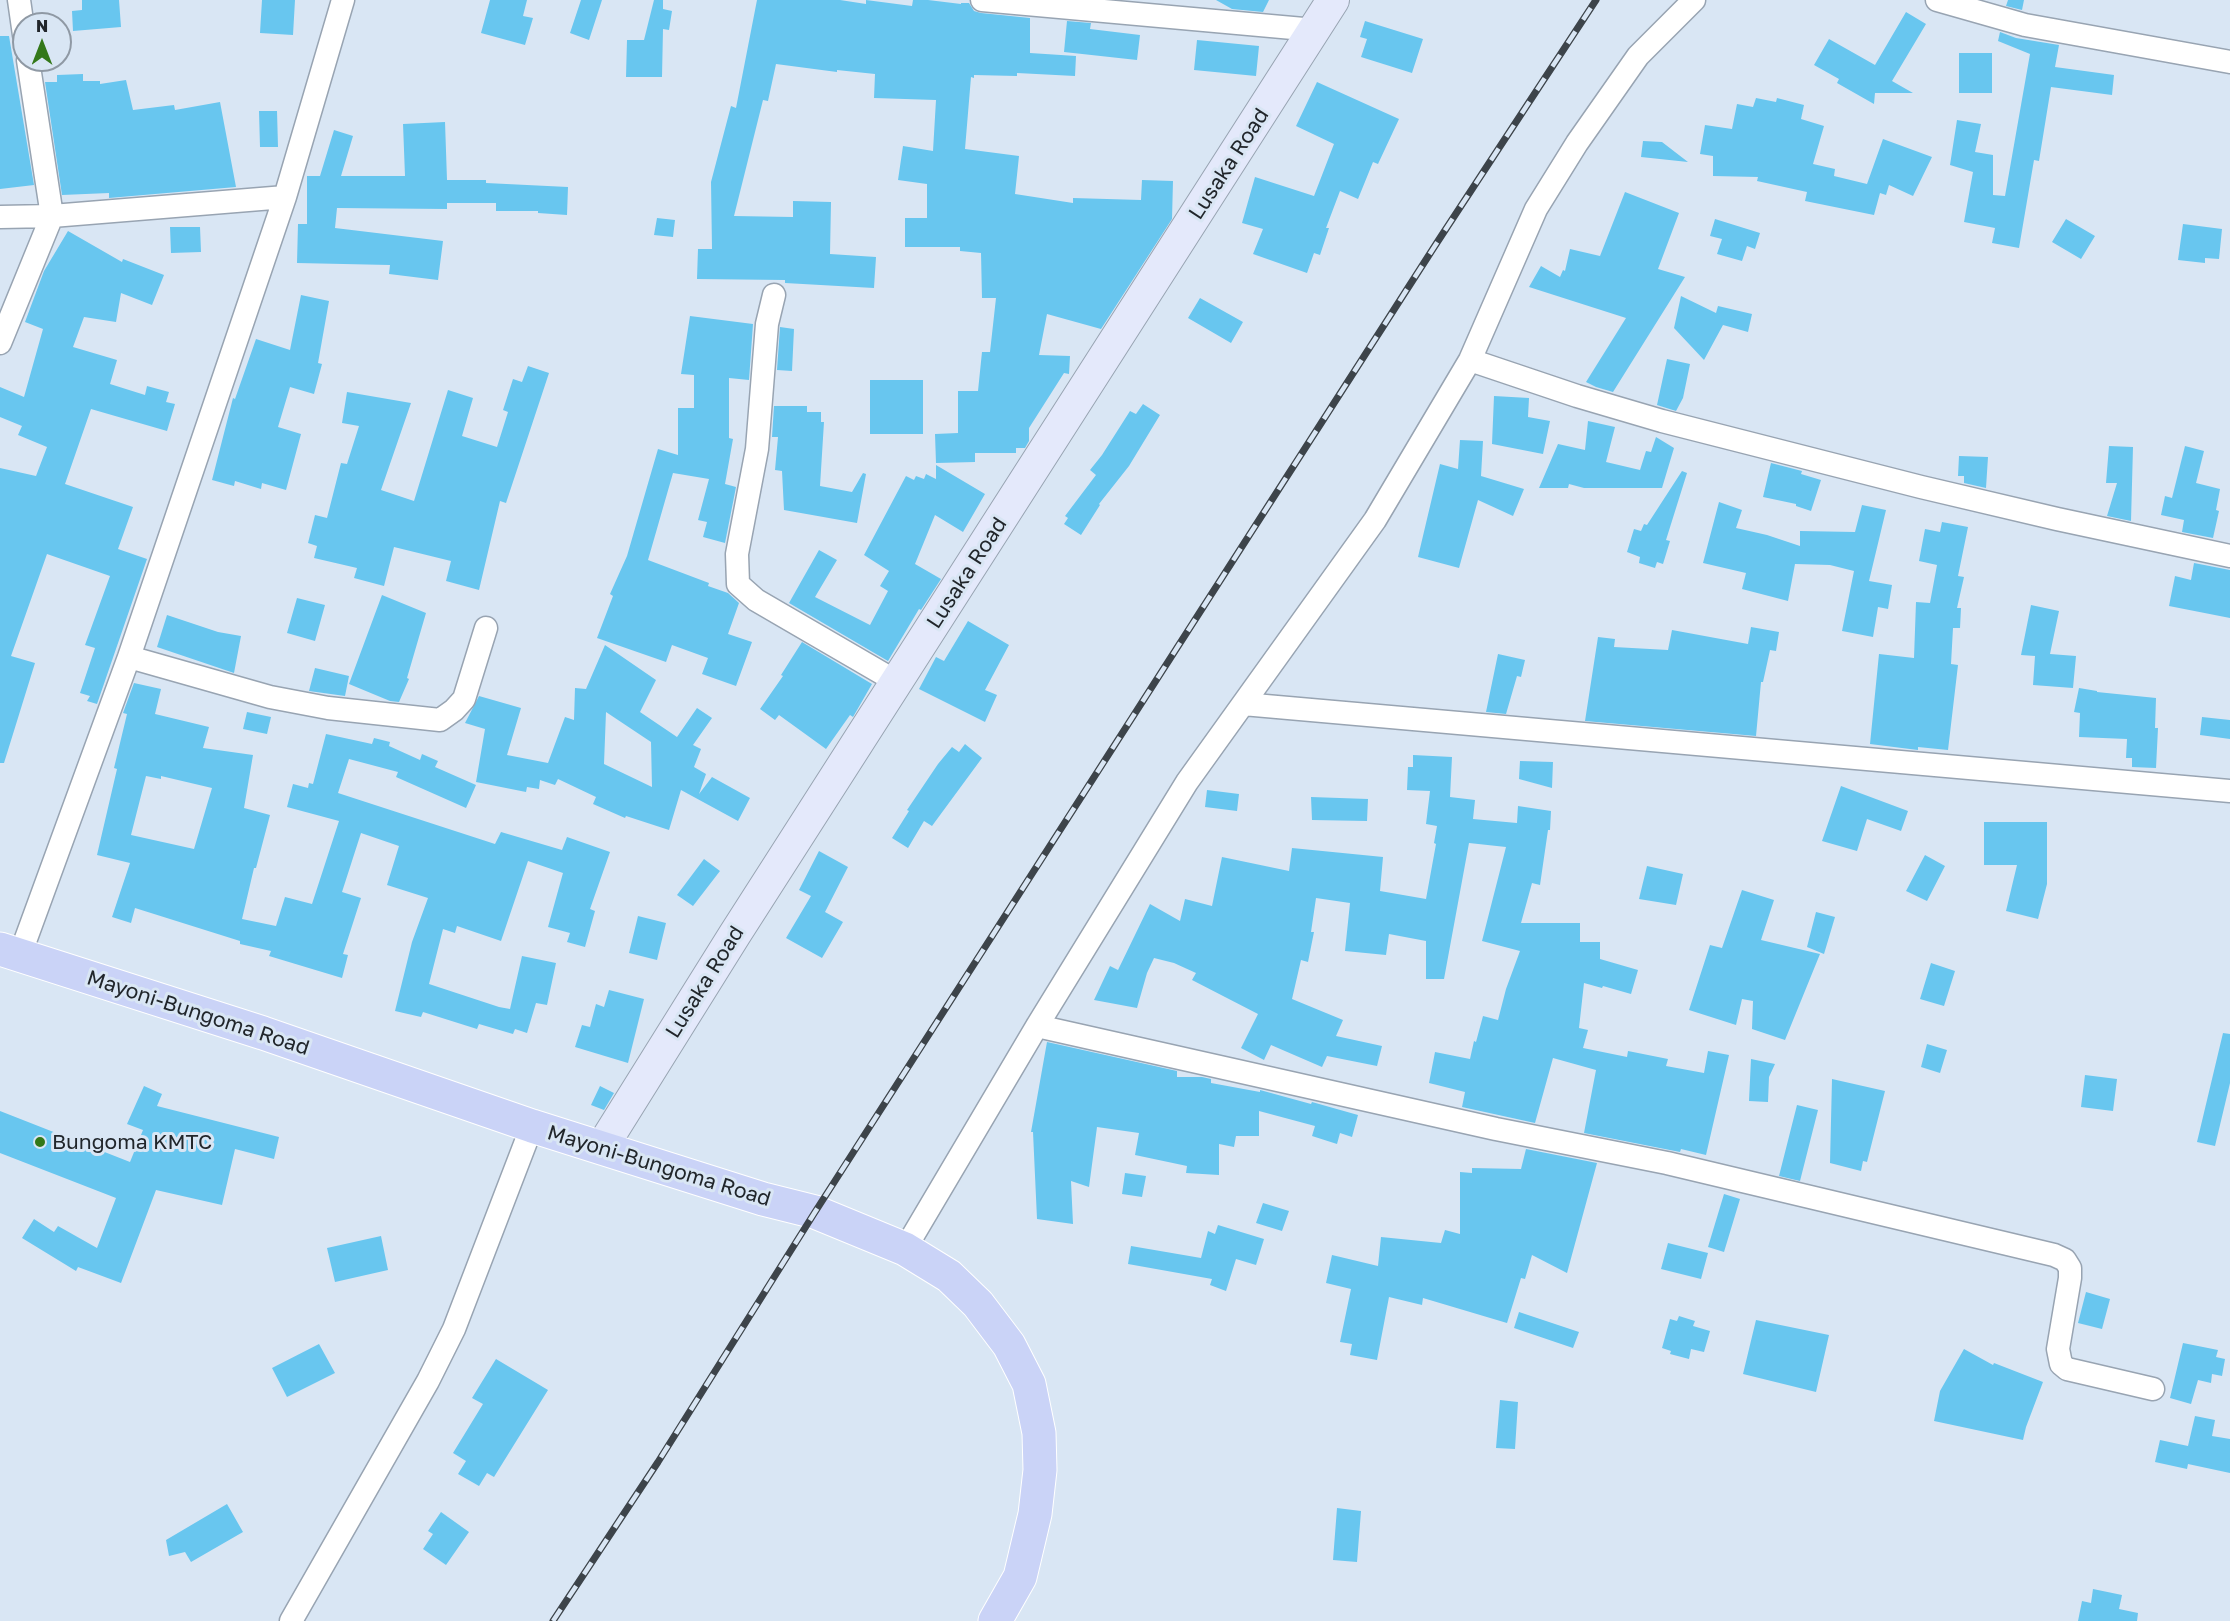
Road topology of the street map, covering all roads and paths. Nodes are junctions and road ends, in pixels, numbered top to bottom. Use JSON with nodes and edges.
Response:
{"nodes":[{"id":1,"x":343,"y":0,"type":"edge"},
{"id":2,"x":982,"y":0,"type":"edge"},
{"id":3,"x":1333,"y":0,"type":"edge"},
{"id":4,"x":1694,"y":0,"type":"edge"},
{"id":5,"x":1937,"y":0,"type":"edge"},
{"id":6,"x":1315,"y":30,"type":"junction"},
{"id":7,"x":2230,"y":62,"type":"edge"},
{"id":8,"x":30,"y":72,"type":"edge"},
{"id":9,"x":285,"y":198,"type":"junction"},
{"id":10,"x":52,"y":216,"type":"junction"},
{"id":11,"x":0,"y":217,"type":"edge"},
{"id":12,"x":774,"y":295,"type":"dead end"},
{"id":13,"x":0,"y":343,"type":"edge"},
{"id":14,"x":1470,"y":360,"type":"junction"},
{"id":15,"x":2230,"y":556,"type":"edge"},
{"id":16,"x":486,"y":627,"type":"dead end"},
{"id":17,"x":129,"y":657,"type":"junction"},
{"id":18,"x":897,"y":682,"type":"junction"},
{"id":19,"x":1243,"y":704,"type":"junction"},
{"id":20,"x":2230,"y":791,"type":"edge"},
{"id":21,"x":10,"y":952,"type":"edge"},
{"id":22,"x":1037,"y":1026,"type":"junction"},
{"id":23,"x":532,"y":1126,"type":"junction"},
{"id":24,"x":602,"y":1147,"type":"junction"},
{"id":25,"x":905,"y":1249,"type":"junction"},
{"id":26,"x":2153,"y":1389,"type":"dead end"},
{"id":27,"x":291,"y":1621,"type":"edge"},
{"id":28,"x":995,"y":1621,"type":"edge"}],
"edges":[{"from":1,"to":9,"type":"street"},
{"from":2,"to":6,"type":"street"},
{"from":3,"to":6,"type":"street","name":"Lusaka Road"},
{"from":4,"to":14,"type":"street"},
{"from":5,"to":7,"type":"street"},
{"from":6,"to":18,"type":"street","name":"Lusaka Road"},
{"from":8,"to":10,"type":"street"},
{"from":9,"to":10,"type":"street"},
{"from":9,"to":17,"type":"street"},
{"from":10,"to":11,"type":"street"},
{"from":10,"to":13,"type":"street"},
{"from":12,"to":18,"type":"street"},
{"from":14,"to":15,"type":"street"},
{"from":14,"to":19,"type":"street"},
{"from":16,"to":17,"type":"street"},
{"from":17,"to":21,"type":"street"},
{"from":18,"to":24,"type":"street","name":"Lusaka Road"},
{"from":19,"to":20,"type":"street"},
{"from":19,"to":22,"type":"street"},
{"from":21,"to":23,"type":"main road","name":"Mayoni-Bungoma Road"},
{"from":22,"to":25,"type":"street"},
{"from":22,"to":26,"type":"street"},
{"from":23,"to":24,"type":"main road","name":"Mayoni-Bungoma Road"},
{"from":23,"to":27,"type":"street"},
{"from":24,"to":25,"type":"main road","name":"Mayoni-Bungoma Road"},
{"from":25,"to":28,"type":"main road","name":"Mayoni-Bungoma Road"}]}
